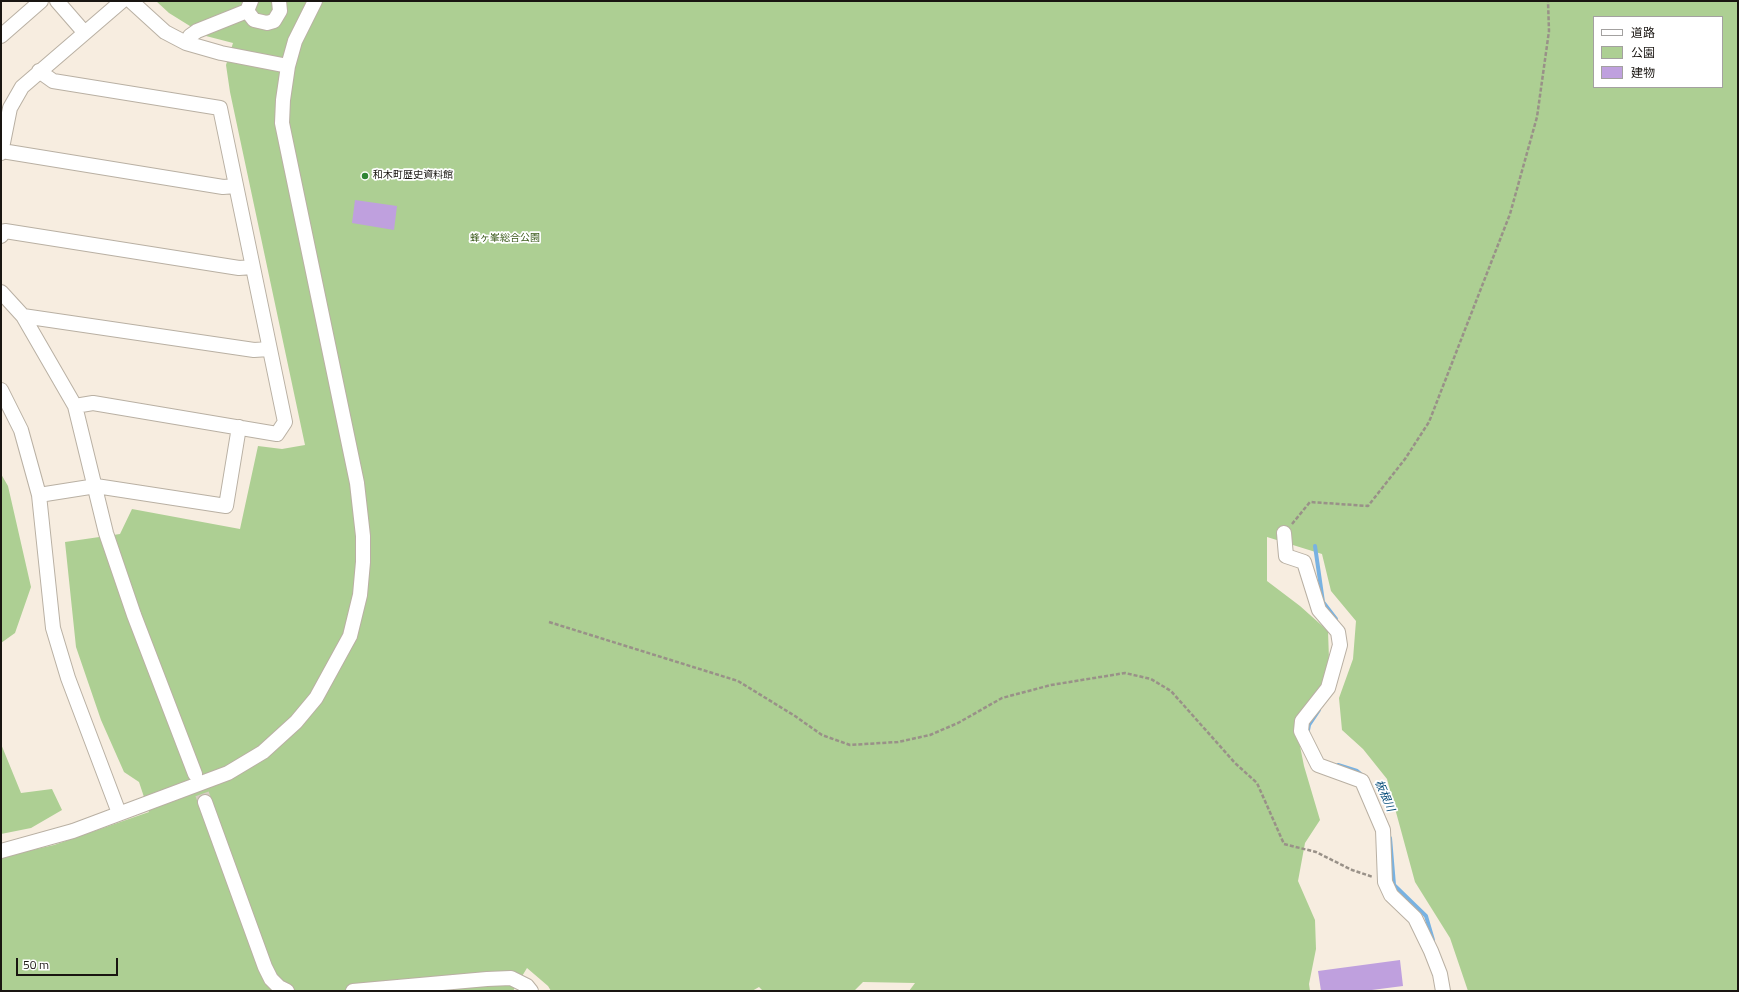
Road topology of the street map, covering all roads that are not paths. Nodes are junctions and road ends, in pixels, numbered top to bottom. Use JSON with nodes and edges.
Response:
{"nodes":[{"id":1,"x":41,"y":1,"type":"edge"},
{"id":2,"x":57,"y":1,"type":"edge"},
{"id":3,"x":122,"y":1,"type":"edge"},
{"id":4,"x":131,"y":1,"type":"edge"},
{"id":5,"x":279,"y":1,"type":"edge"},
{"id":6,"x":314,"y":1,"type":"edge"},
{"id":7,"x":249,"y":6,"type":"edge"},
{"id":8,"x":84,"y":32,"type":"junction"},
{"id":9,"x":1,"y":36,"type":"edge"},
{"id":10,"x":186,"y":43,"type":"junction"},
{"id":11,"x":288,"y":66,"type":"junction"},
{"id":12,"x":39,"y":71,"type":"junction"},
{"id":13,"x":1,"y":152,"type":"edge"},
{"id":14,"x":236,"y":186,"type":"junction"},
{"id":15,"x":1,"y":236,"type":"edge"},
{"id":16,"x":253,"y":267,"type":"junction"},
{"id":17,"x":1,"y":292,"type":"edge"},
{"id":18,"x":23,"y":316,"type":"junction"},
{"id":19,"x":269,"y":349,"type":"junction"},
{"id":20,"x":1,"y":390,"type":"edge"},
{"id":21,"x":75,"y":406,"type":"junction"},
{"id":22,"x":239,"y":427,"type":"junction"},
{"id":23,"x":96,"y":486,"type":"junction"},
{"id":24,"x":39,"y":495,"type":"junction"},
{"id":25,"x":1284,"y":534,"type":"road end"},
{"id":26,"x":195,"y":774,"type":"tunnel mouth"},
{"id":27,"x":205,"y":802,"type":"tunnel mouth"},
{"id":28,"x":119,"y":813,"type":"junction"},
{"id":29,"x":1,"y":850,"type":"edge"},
{"id":30,"x":287,"y":991,"type":"edge"},
{"id":31,"x":353,"y":991,"type":"edge"},
{"id":32,"x":532,"y":991,"type":"edge"},
{"id":33,"x":1443,"y":991,"type":"edge"}],
"edges":[{"from":1,"to":9,"type":"street"},
{"from":2,"to":8,"type":"street"},
{"from":3,"to":8,"type":"street"},
{"from":4,"to":10,"type":"street"},
{"from":5,"to":7,"type":"street"},
{"from":6,"to":11,"type":"street"},
{"from":7,"to":10,"type":"street"},
{"from":8,"to":12,"type":"street"},
{"from":10,"to":11,"type":"street"},
{"from":11,"to":28,"type":"street"},
{"from":12,"to":13,"type":"street"},
{"from":12,"to":14,"type":"street"},
{"from":13,"to":14,"type":"street"},
{"from":14,"to":16,"type":"street"},
{"from":15,"to":16,"type":"street"},
{"from":16,"to":19,"type":"street"},
{"from":17,"to":18,"type":"street"},
{"from":18,"to":19,"type":"street"},
{"from":18,"to":21,"type":"street"},
{"from":19,"to":22,"type":"street"},
{"from":20,"to":24,"type":"street"},
{"from":21,"to":22,"type":"street"},
{"from":21,"to":23,"type":"street"},
{"from":22,"to":23,"type":"street"},
{"from":23,"to":24,"type":"street"},
{"from":23,"to":26,"type":"street"},
{"from":24,"to":28,"type":"street"},
{"from":25,"to":33,"type":"street"},
{"from":27,"to":30,"type":"street"},
{"from":28,"to":29,"type":"street"},
{"from":31,"to":32,"type":"street"}]}
